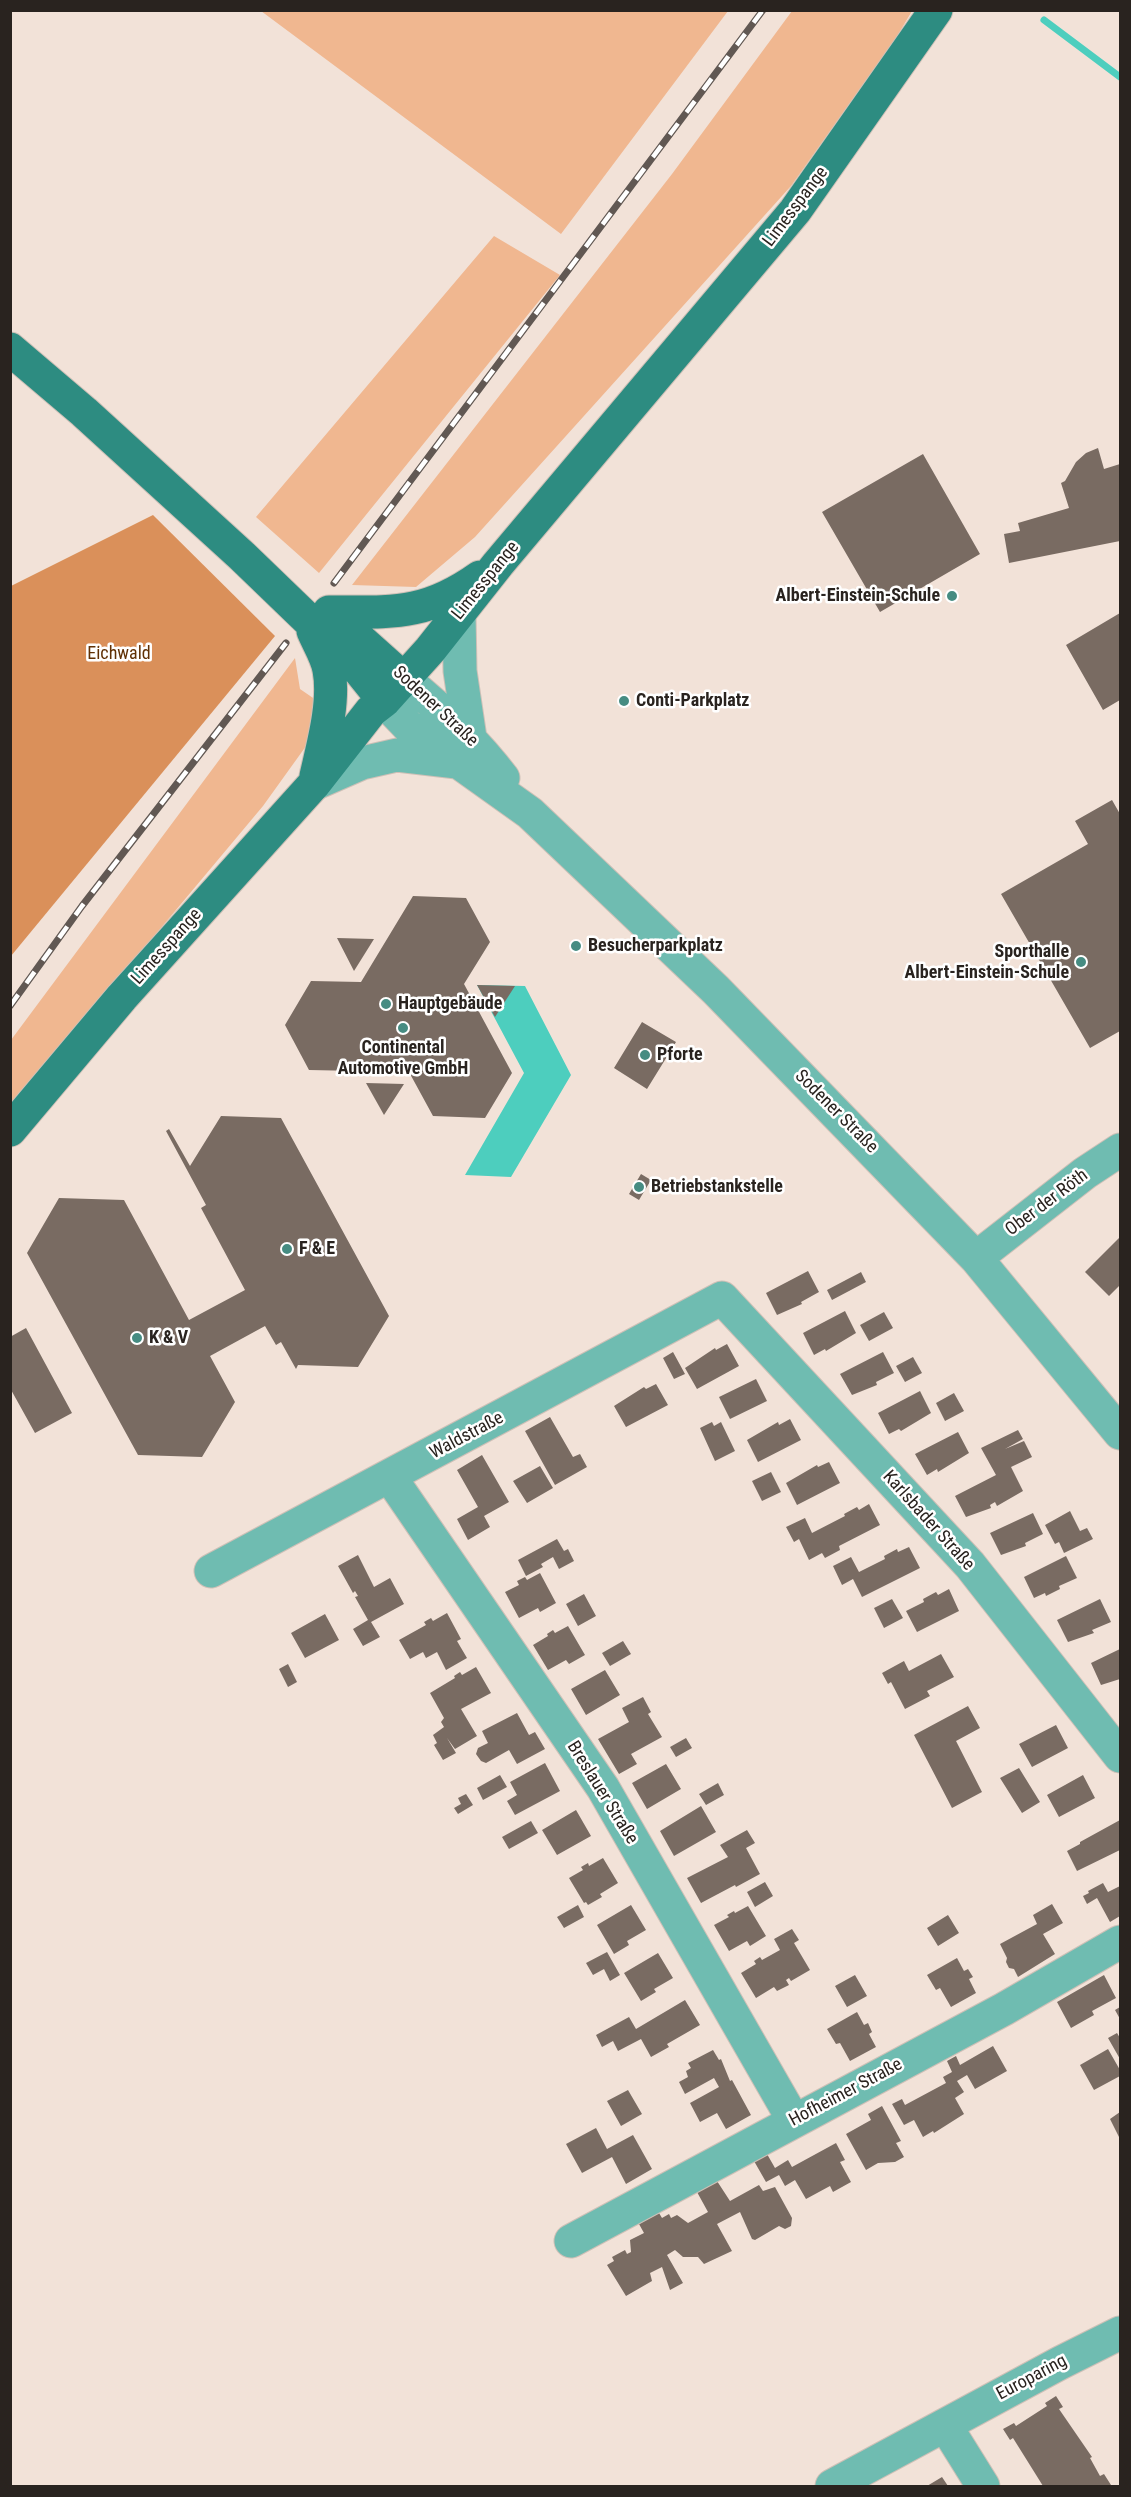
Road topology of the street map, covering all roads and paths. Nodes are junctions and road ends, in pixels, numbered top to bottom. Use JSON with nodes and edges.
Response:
{"nodes":[{"id":1,"x":936,"y":10,"type":"edge"},
{"id":2,"x":10,"y":349,"type":"edge"},
{"id":3,"x":498,"y":564,"type":"junction"},
{"id":4,"x":459,"y":614,"type":"junction"},
{"id":5,"x":320,"y":618,"type":"junction"},
{"id":6,"x":394,"y":690,"type":"junction"},
{"id":7,"x":467,"y":750,"type":"junction"},
{"id":8,"x":314,"y":784,"type":"junction"},
{"id":9,"x":10,"y":1130,"type":"edge"},
{"id":10,"x":1120,"y":1150,"type":"edge"},
{"id":11,"x":976,"y":1258,"type":"junction"},
{"id":12,"x":722,"y":1298,"type":"joint"},
{"id":13,"x":1120,"y":1433,"type":"edge"},
{"id":14,"x":390,"y":1478,"type":"junction"},
{"id":15,"x":211,"y":1571,"type":"dead end"},
{"id":16,"x":1120,"y":1756,"type":"edge"},
{"id":17,"x":1120,"y":1942,"type":"edge"},
{"id":18,"x":794,"y":2121,"type":"junction"},
{"id":19,"x":571,"y":2241,"type":"dead end"},
{"id":20,"x":1120,"y":2333,"type":"edge"},
{"id":21,"x":945,"y":2425,"type":"junction"},
{"id":22,"x":832,"y":2487,"type":"edge"},
{"id":23,"x":983,"y":2487,"type":"edge"}],
"edges":[{"from":1,"to":3,"type":"main road","name":"Limesspange"},
{"from":2,"to":5,"type":"main road"},
{"from":3,"to":4,"type":"main road","name":"Limesspange"},
{"from":3,"to":5,"type":"main road"},
{"from":4,"to":6,"type":"main road","name":"Limesspange"},
{"from":4,"to":7,"type":"street"},
{"from":5,"to":6,"type":"main road"},
{"from":5,"to":8,"type":"main road"},
{"from":6,"to":7,"type":"street","name":"Sodener Straße"},
{"from":6,"to":8,"type":"main road","name":"Limesspange"},
{"from":7,"to":8,"type":"street"},
{"from":7,"to":11,"type":"street","name":"Sodener Straße"},
{"from":8,"to":9,"type":"main road","name":"Limesspange"},
{"from":10,"to":11,"type":"street","name":"Ober der Röth"},
{"from":11,"to":13,"type":"street","name":"Sodener Straße"},
{"from":12,"to":14,"type":"street","name":"Waldstraße"},
{"from":12,"to":16,"type":"street","name":"Karlsbader Straße"},
{"from":14,"to":15,"type":"street","name":"Waldstraße"},
{"from":14,"to":18,"type":"street","name":"Breslauer Straße"},
{"from":17,"to":18,"type":"street","name":"Hofheimer Straße"},
{"from":18,"to":19,"type":"street","name":"Hofheimer Straße"},
{"from":20,"to":21,"type":"street","name":"Europaring"},
{"from":21,"to":22,"type":"street","name":"Europaring"},
{"from":21,"to":23,"type":"street"}]}
